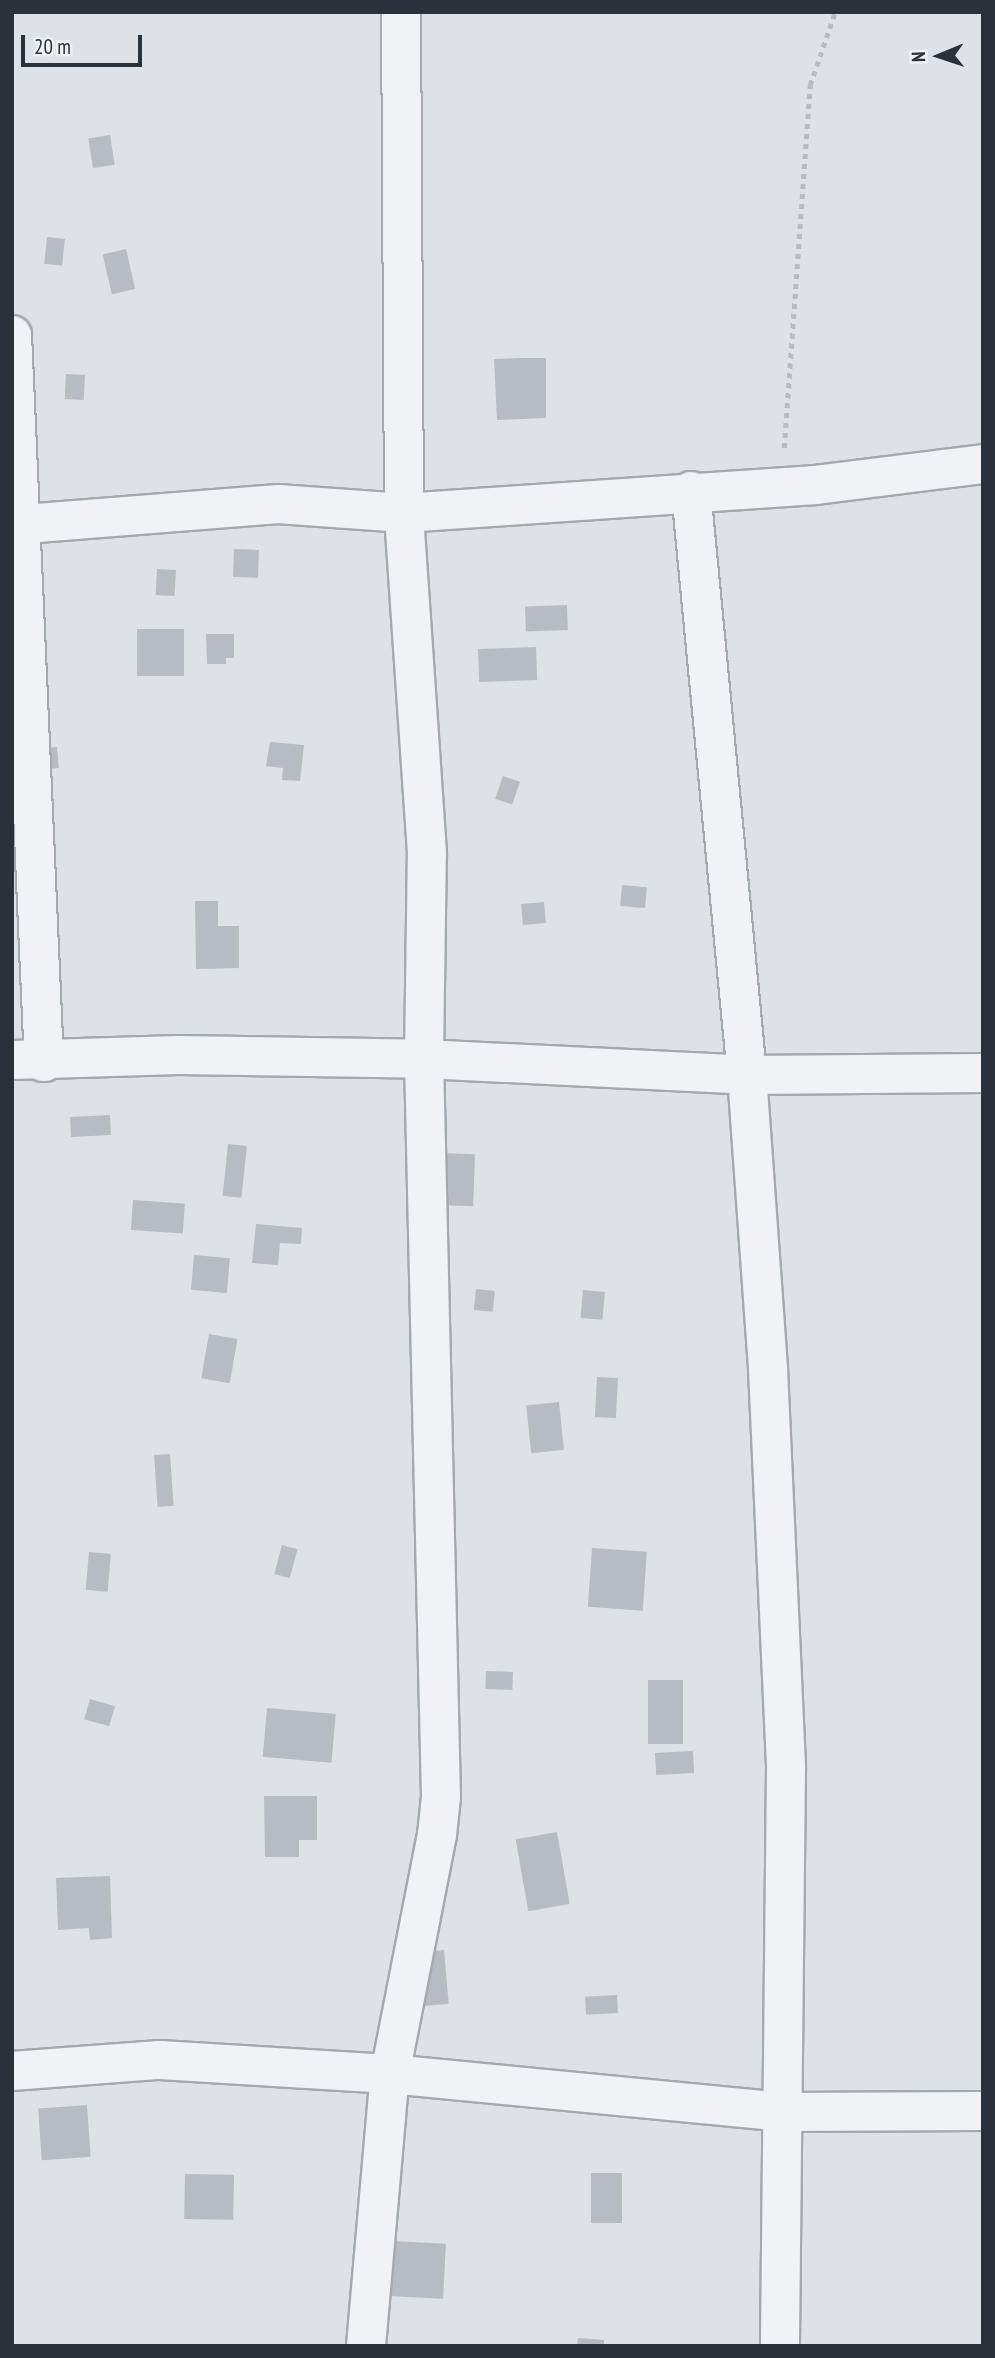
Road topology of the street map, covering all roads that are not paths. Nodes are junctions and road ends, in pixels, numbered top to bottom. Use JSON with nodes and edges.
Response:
{"nodes":[{"id":1,"x":401,"y":12,"type":"edge"},
{"id":2,"x":12,"y":335,"type":"edge"},
{"id":3,"x":983,"y":464,"type":"edge"},
{"id":4,"x":691,"y":491,"type":"junction"},
{"id":5,"x":404,"y":513,"type":"junction"},
{"id":6,"x":18,"y":524,"type":"edge"},
{"id":7,"x":424,"y":1059,"type":"junction"},
{"id":8,"x":28,"y":1061,"type":"edge"},
{"id":9,"x":983,"y":1073,"type":"edge"},
{"id":10,"x":747,"y":1075,"type":"junction"},
{"id":11,"x":12,"y":2071,"type":"edge"},
{"id":12,"x":390,"y":2074,"type":"junction"},
{"id":13,"x":983,"y":2111,"type":"edge"},
{"id":14,"x":785,"y":2112,"type":"junction"},
{"id":15,"x":366,"y":2346,"type":"edge"},
{"id":16,"x":779,"y":2346,"type":"edge"}],
"edges":[{"from":1,"to":5,"type":"street"},
{"from":2,"to":6,"type":"street"},
{"from":3,"to":4,"type":"street"},
{"from":4,"to":5,"type":"street"},
{"from":4,"to":10,"type":"street"},
{"from":5,"to":6,"type":"street"},
{"from":5,"to":7,"type":"street"},
{"from":6,"to":8,"type":"street"},
{"from":7,"to":8,"type":"street"},
{"from":7,"to":10,"type":"street"},
{"from":7,"to":12,"type":"street"},
{"from":9,"to":10,"type":"street"},
{"from":10,"to":14,"type":"street"},
{"from":11,"to":12,"type":"street"},
{"from":12,"to":14,"type":"street"},
{"from":12,"to":15,"type":"street"},
{"from":13,"to":14,"type":"street"},
{"from":14,"to":16,"type":"street"}]}
